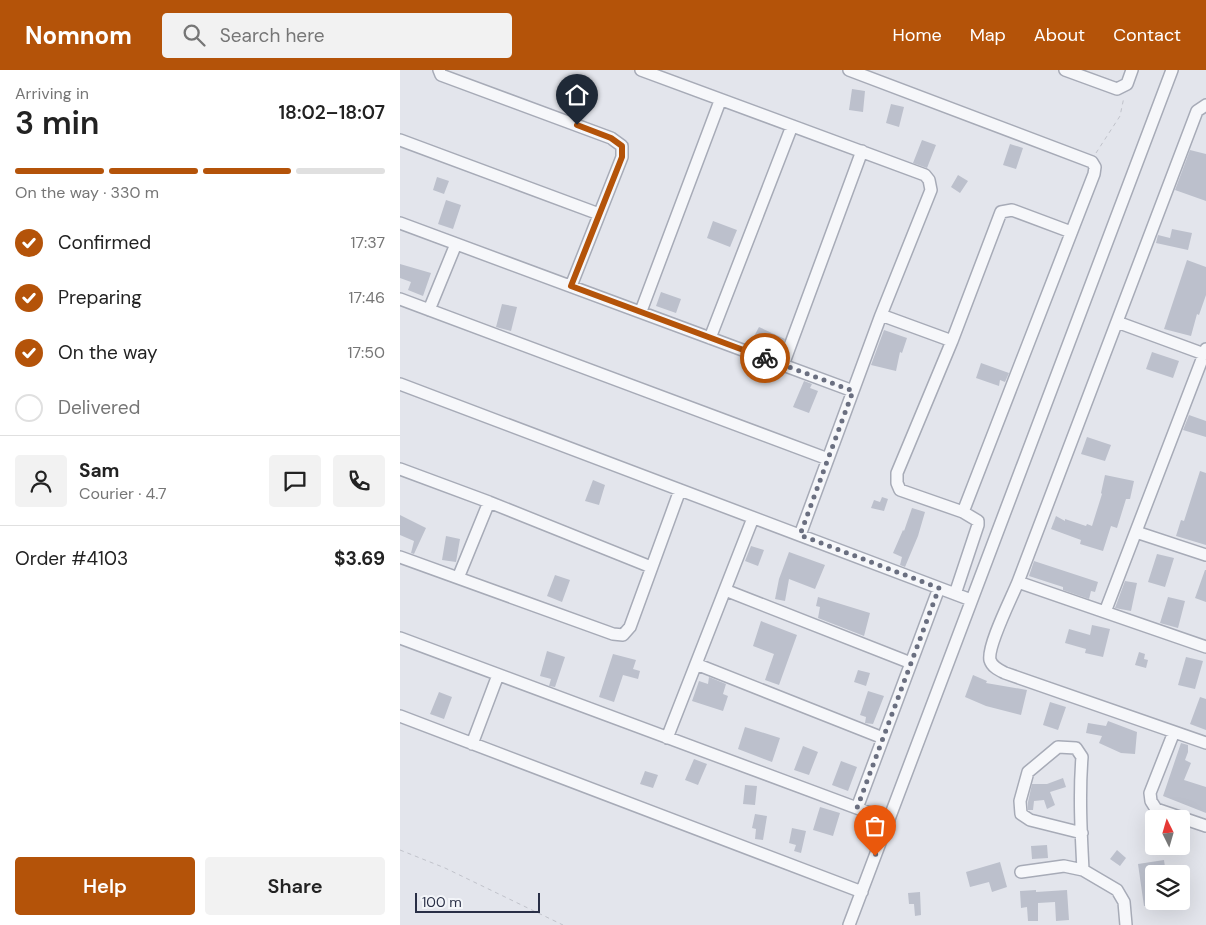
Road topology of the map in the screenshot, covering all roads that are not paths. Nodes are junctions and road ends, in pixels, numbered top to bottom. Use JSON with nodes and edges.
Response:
{"nodes":[{"id":1,"x":439,"y":70,"type":"edge"},
{"id":2,"x":641,"y":70,"type":"edge"},
{"id":3,"x":848,"y":70,"type":"edge"},
{"id":4,"x":1065,"y":70,"type":"edge"},
{"id":5,"x":1132,"y":70,"type":"edge"},
{"id":6,"x":1172,"y":70,"type":"edge"},
{"id":7,"x":720,"y":101,"type":"junction"},
{"id":8,"x":1206,"y":105,"type":"edge"},
{"id":9,"x":792,"y":126,"type":"junction"},
{"id":10,"x":400,"y":140,"type":"edge"},
{"id":11,"x":862,"y":151,"type":"junction"},
{"id":12,"x":600,"y":214,"type":"junction"},
{"id":13,"x":400,"y":223,"type":"edge"},
{"id":14,"x":1071,"y":232,"type":"junction"},
{"id":15,"x":456,"y":244,"type":"junction"},
{"id":16,"x":571,"y":286,"type":"junction"},
{"id":17,"x":400,"y":300,"type":"edge"},
{"id":18,"x":429,"y":310,"type":"junction"},
{"id":19,"x":641,"y":312,"type":"junction"},
{"id":20,"x":881,"y":315,"type":"junction"},
{"id":21,"x":1117,"y":322,"type":"junction"},
{"id":22,"x":710,"y":338,"type":"junction"},
{"id":23,"x":952,"y":341,"type":"junction"},
{"id":24,"x":1205,"y":352,"type":"edge"},
{"id":25,"x":783,"y":365,"type":"junction"},
{"id":26,"x":400,"y":384,"type":"edge"},
{"id":27,"x":853,"y":391,"type":"junction"},
{"id":28,"x":828,"y":459,"type":"junction"},
{"id":29,"x":400,"y":469,"type":"edge"},
{"id":30,"x":680,"y":490,"type":"junction"},
{"id":31,"x":489,"y":502,"type":"junction"},
{"id":32,"x":963,"y":512,"type":"junction"},
{"id":33,"x":753,"y":518,"type":"junction"},
{"id":34,"x":1136,"y":532,"type":"junction"},
{"id":35,"x":800,"y":535,"type":"junction"},
{"id":36,"x":1206,"y":555,"type":"edge"},
{"id":37,"x":400,"y":557,"type":"edge"},
{"id":38,"x":651,"y":567,"type":"junction"},
{"id":39,"x":458,"y":578,"type":"junction"},
{"id":40,"x":1018,"y":582,"type":"junction"},
{"id":41,"x":939,"y":588,"type":"junction"},
{"id":42,"x":725,"y":590,"type":"junction"},
{"id":43,"x":955,"y":594,"type":"junction"},
{"id":44,"x":970,"y":600,"type":"junction"},
{"id":45,"x":1105,"y":612,"type":"junction"},
{"id":46,"x":400,"y":638,"type":"edge"},
{"id":47,"x":1206,"y":648,"type":"edge"},
{"id":48,"x":911,"y":663,"type":"junction"},
{"id":49,"x":696,"y":664,"type":"junction"},
{"id":50,"x":498,"y":675,"type":"junction"},
{"id":51,"x":400,"y":716,"type":"edge"},
{"id":52,"x":1174,"y":732,"type":"junction"},
{"id":53,"x":667,"y":738,"type":"junction"},
{"id":54,"x":883,"y":738,"type":"junction"},
{"id":55,"x":1206,"y":743,"type":"edge"},
{"id":56,"x":472,"y":744,"type":"junction"},
{"id":57,"x":857,"y":808,"type":"junction"},
{"id":58,"x":889,"y":820,"type":"junction"},
{"id":59,"x":1206,"y":826,"type":"edge"},
{"id":60,"x":1082,"y":833,"type":"junction"},
{"id":61,"x":1083,"y":870,"type":"junction"},
{"id":62,"x":1021,"y":872,"type":"dead end"},
{"id":63,"x":862,"y":892,"type":"junction"},
{"id":64,"x":849,"y":925,"type":"edge"},
{"id":65,"x":1126,"y":925,"type":"edge"}],
"edges":[{"from":1,"to":12,"type":"street"},
{"from":2,"to":7,"type":"street"},
{"from":3,"to":14,"type":"street"},
{"from":4,"to":5,"type":"street"},
{"from":6,"to":44,"type":"street"},
{"from":7,"to":9,"type":"street"},
{"from":7,"to":19,"type":"street"},
{"from":8,"to":21,"type":"street"},
{"from":9,"to":11,"type":"street"},
{"from":9,"to":22,"type":"street"},
{"from":10,"to":12,"type":"street"},
{"from":11,"to":20,"type":"street"},
{"from":11,"to":25,"type":"street"},
{"from":12,"to":16,"type":"street"},
{"from":13,"to":15,"type":"street"},
{"from":14,"to":23,"type":"street"},
{"from":14,"to":32,"type":"street"},
{"from":15,"to":16,"type":"street"},
{"from":15,"to":18,"type":"street"},
{"from":16,"to":19,"type":"street"},
{"from":17,"to":18,"type":"street"},
{"from":18,"to":28,"type":"street"},
{"from":19,"to":22,"type":"street"},
{"from":20,"to":23,"type":"street"},
{"from":20,"to":27,"type":"street"},
{"from":21,"to":24,"type":"street"},
{"from":21,"to":40,"type":"street"},
{"from":22,"to":25,"type":"street"},
{"from":23,"to":32,"type":"street"},
{"from":24,"to":34,"type":"street"},
{"from":25,"to":27,"type":"street"},
{"from":26,"to":30,"type":"street"},
{"from":27,"to":28,"type":"street"},
{"from":28,"to":35,"type":"street"},
{"from":29,"to":31,"type":"street"},
{"from":30,"to":33,"type":"street"},
{"from":30,"to":38,"type":"street"},
{"from":31,"to":38,"type":"street"},
{"from":31,"to":39,"type":"street"},
{"from":32,"to":43,"type":"street"},
{"from":33,"to":35,"type":"street"},
{"from":33,"to":42,"type":"street"},
{"from":34,"to":36,"type":"street"},
{"from":34,"to":45,"type":"street"},
{"from":35,"to":41,"type":"street"},
{"from":37,"to":39,"type":"street"},
{"from":38,"to":39,"type":"street"},
{"from":40,"to":45,"type":"street"},
{"from":40,"to":52,"type":"street"},
{"from":41,"to":43,"type":"street"},
{"from":41,"to":48,"type":"street"},
{"from":42,"to":48,"type":"street"},
{"from":42,"to":49,"type":"street"},
{"from":43,"to":44,"type":"street"},
{"from":44,"to":58,"type":"street"},
{"from":45,"to":47,"type":"street"},
{"from":46,"to":50,"type":"street"},
{"from":48,"to":54,"type":"street"},
{"from":49,"to":53,"type":"street"},
{"from":49,"to":54,"type":"street"},
{"from":50,"to":53,"type":"street"},
{"from":50,"to":56,"type":"street"},
{"from":51,"to":56,"type":"street"},
{"from":52,"to":55,"type":"street"},
{"from":52,"to":59,"type":"street"},
{"from":53,"to":57,"type":"street"},
{"from":54,"to":57,"type":"street"},
{"from":56,"to":63,"type":"street"},
{"from":57,"to":58,"type":"street"},
{"from":58,"to":63,"type":"street"},
{"from":60,"to":60,"type":"street"},
{"from":60,"to":61,"type":"street"},
{"from":61,"to":62,"type":"street"},
{"from":61,"to":65,"type":"street"},
{"from":63,"to":64,"type":"street"}]}
